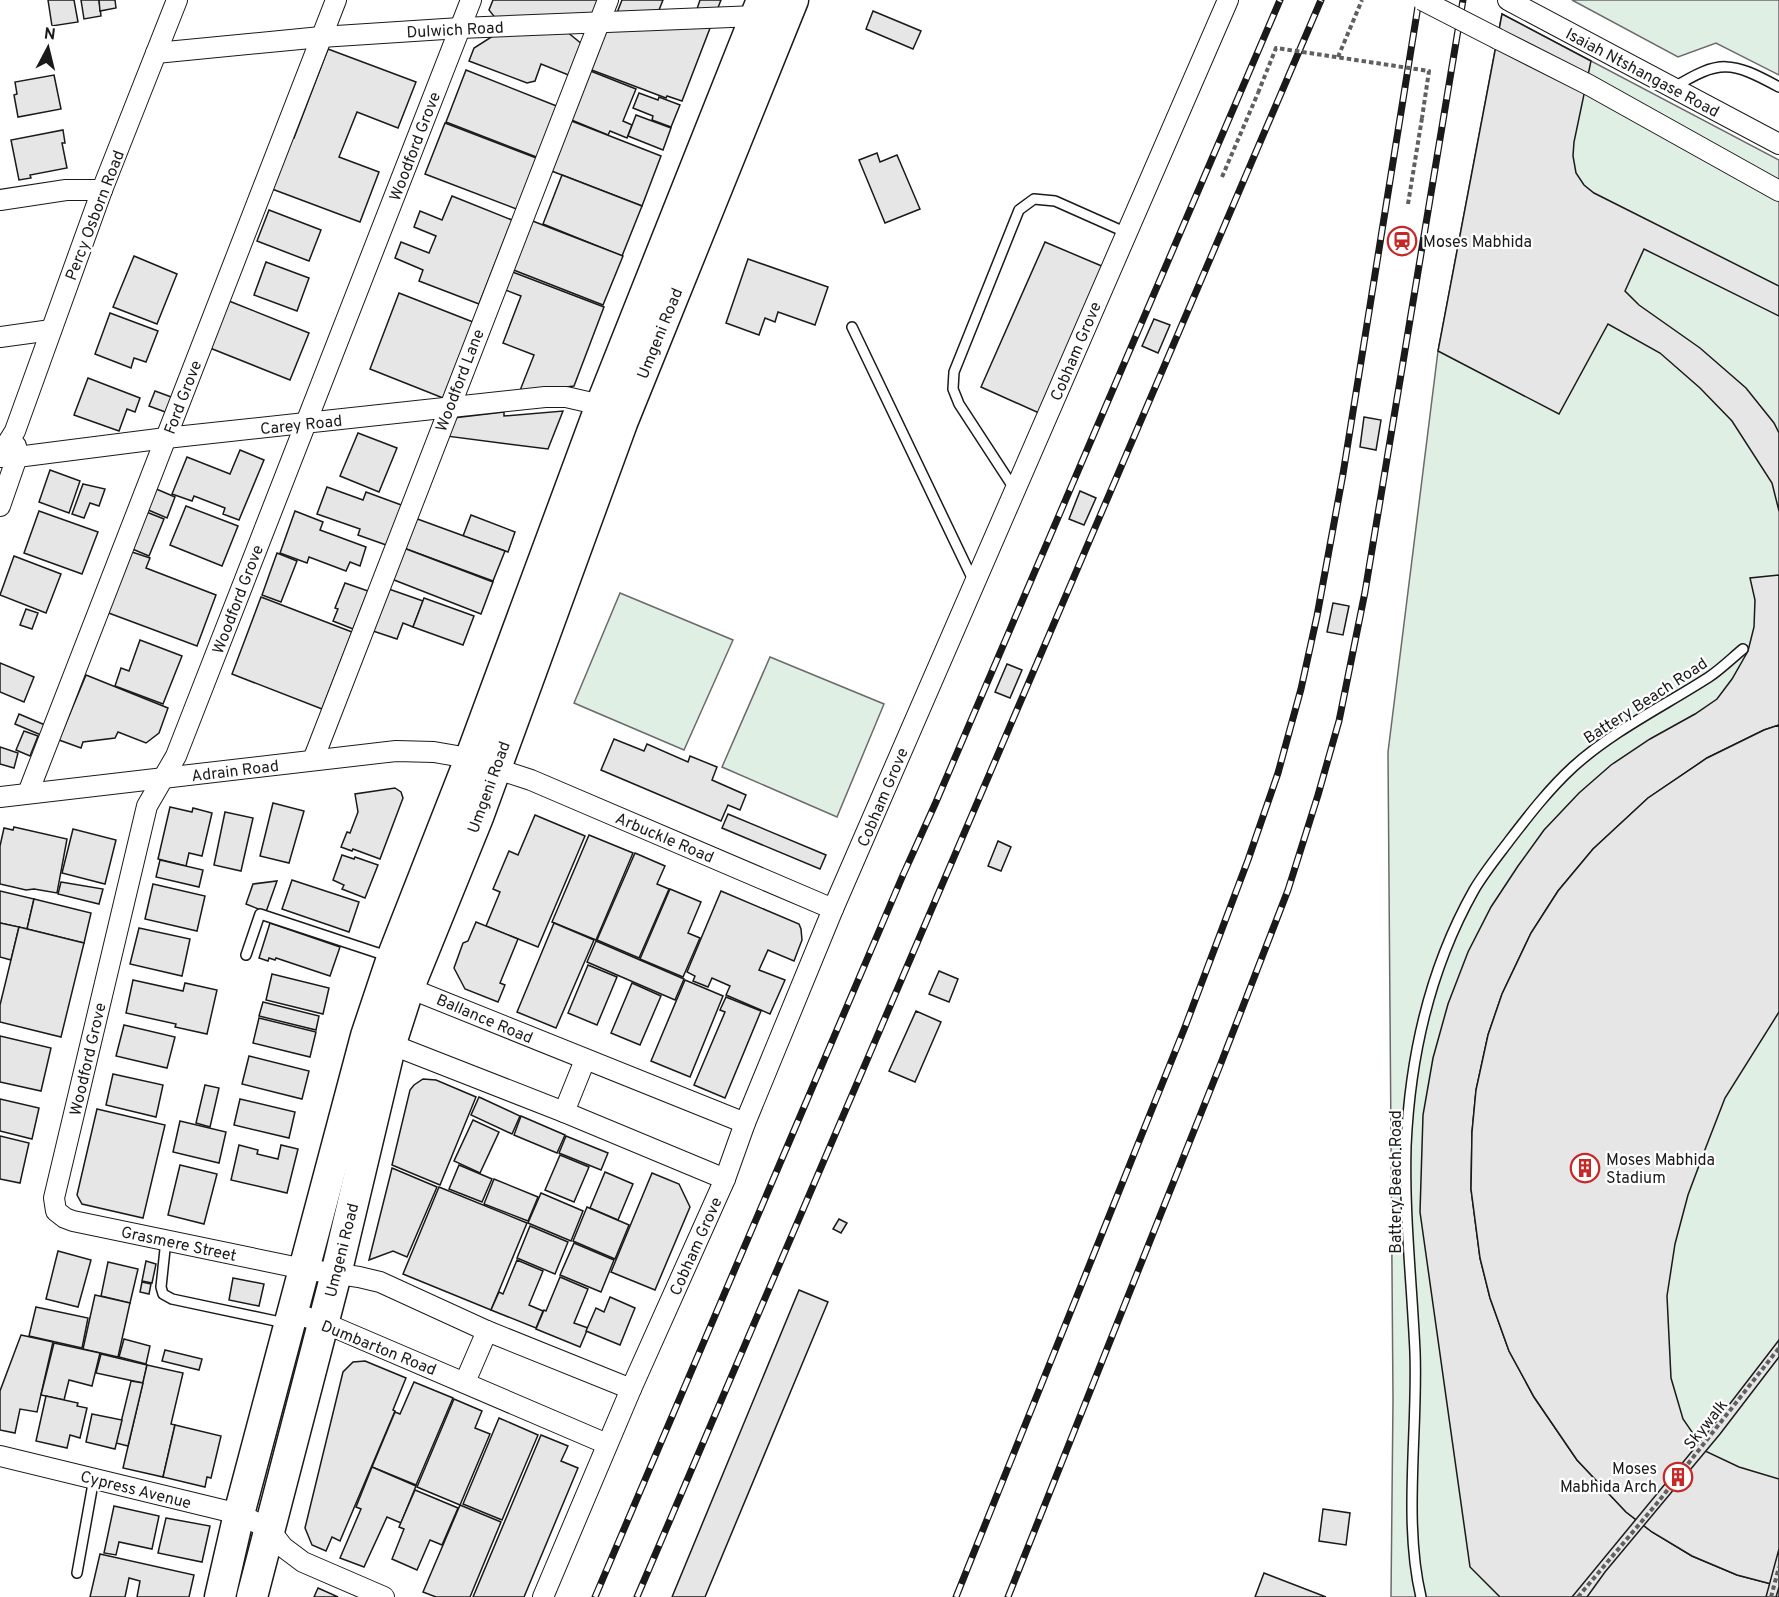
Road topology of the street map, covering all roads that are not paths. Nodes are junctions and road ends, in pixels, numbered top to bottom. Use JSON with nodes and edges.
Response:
{"nodes":[{"id":1,"x":177,"y":0,"type":"edge"},
{"id":2,"x":336,"y":0,"type":"edge"},
{"id":3,"x":471,"y":0,"type":"edge"},
{"id":4,"x":608,"y":0,"type":"edge"},
{"id":5,"x":793,"y":0,"type":"edge"},
{"id":6,"x":1228,"y":0,"type":"edge"},
{"id":7,"x":1422,"y":0,"type":"edge"},
{"id":8,"x":1516,"y":4,"type":"edge"},
{"id":9,"x":759,"y":8,"type":"edge"},
{"id":10,"x":600,"y":21,"type":"junction"},
{"id":11,"x":460,"y":28,"type":"junction"},
{"id":12,"x":321,"y":38,"type":"junction"},
{"id":13,"x":156,"y":53,"type":"junction"},
{"id":14,"x":1779,"y":87,"type":"edge"},
{"id":15,"x":1672,"y":88,"type":"junction"},
{"id":16,"x":1779,"y":144,"type":"edge"},
{"id":17,"x":102,"y":190,"type":"junction"},
{"id":18,"x":1779,"y":191,"type":"edge"},
{"id":19,"x":0,"y":200,"type":"edge"},
{"id":20,"x":1127,"y":233,"type":"junction"},
{"id":21,"x":852,"y":327,"type":"dead end"},
{"id":22,"x":51,"y":330,"type":"junction"},
{"id":23,"x":0,"y":337,"type":"edge"},
{"id":24,"x":601,"y":405,"type":"junction"},
{"id":25,"x":448,"y":407,"type":"junction"},
{"id":26,"x":306,"y":423,"type":"junction"},
{"id":27,"x":166,"y":438,"type":"junction"},
{"id":28,"x":6,"y":456,"type":"edge"},
{"id":29,"x":1015,"y":490,"type":"junction"},
{"id":30,"x":0,"y":506,"type":"edge"},
{"id":31,"x":975,"y":583,"type":"junction"},
{"id":32,"x":1743,"y":649,"type":"dead end"},
{"id":33,"x":313,"y":760,"type":"junction"},
{"id":34,"x":483,"y":764,"type":"junction"},
{"id":35,"x":162,"y":779,"type":"junction"},
{"id":36,"x":27,"y":794,"type":"junction"},
{"id":37,"x":2,"y":800,"type":"edge"},
{"id":38,"x":833,"y":909,"type":"junction"},
{"id":39,"x":246,"y":956,"type":"dead end"},
{"id":40,"x":395,"y":975,"type":"junction"},
{"id":41,"x":379,"y":1040,"type":"junction"},
{"id":42,"x":585,"y":1059,"type":"junction"},
{"id":43,"x":564,"y":1112,"type":"junction"},
{"id":44,"x":745,"y":1123,"type":"junction"},
{"id":45,"x":725,"y":1179,"type":"junction"},
{"id":46,"x":56,"y":1211,"type":"joint"},
{"id":47,"x":166,"y":1240,"type":"junction"},
{"id":48,"x":304,"y":1269,"type":"junction"},
{"id":49,"x":336,"y":1274,"type":"junction"},
{"id":50,"x":291,"y":1319,"type":"junction"},
{"id":51,"x":322,"y":1322,"type":"junction"},
{"id":52,"x":487,"y":1331,"type":"junction"},
{"id":53,"x":465,"y":1382,"type":"junction"},
{"id":54,"x":631,"y":1389,"type":"junction"},
{"id":55,"x":607,"y":1444,"type":"junction"},
{"id":56,"x":0,"y":1456,"type":"edge"},
{"id":57,"x":94,"y":1478,"type":"junction"},
{"id":58,"x":239,"y":1514,"type":"junction"},
{"id":59,"x":268,"y":1529,"type":"junction"},
{"id":60,"x":77,"y":1573,"type":"dead end"},
{"id":61,"x":220,"y":1597,"type":"edge"},
{"id":62,"x":252,"y":1597,"type":"edge"},
{"id":63,"x":384,"y":1597,"type":"edge"},
{"id":64,"x":543,"y":1597,"type":"edge"},
{"id":65,"x":1421,"y":1597,"type":"edge"}],
"edges":[{"from":1,"to":13,"type":"street","name":"Percy Osborn Road"},
{"from":2,"to":12,"type":"street","name":"Ford Grove"},
{"from":3,"to":11,"type":"street","name":"Woodford Grove"},
{"from":4,"to":10,"type":"street","name":"Woodford Lane"},
{"from":5,"to":34,"type":"main road","name":"Umgeni Road"},
{"from":6,"to":20,"type":"street","name":"Cobham Grove"},
{"from":7,"to":18,"type":"street","bridge":true},
{"from":8,"to":15,"type":"street","name":"Isaiah Ntshangase Road"},
{"from":9,"to":10,"type":"street","name":"Dulwich Road"},
{"from":9,"to":24,"type":"main road","name":"Umgeni Road"},
{"from":10,"to":11,"type":"street","name":"Dulwich Road"},
{"from":10,"to":25,"type":"street","name":"Woodford Lane"},
{"from":11,"to":12,"type":"street","name":"Dulwich Road"},
{"from":11,"to":26,"type":"street","name":"Woodford Grove"},
{"from":12,"to":13,"type":"street","name":"Dulwich Road"},
{"from":12,"to":27,"type":"street","name":"Ford Grove"},
{"from":13,"to":17,"type":"street","name":"Percy Osborn Road"},
{"from":14,"to":15,"type":"lane"},
{"from":15,"to":16,"type":"street","name":"Isaiah Ntshangase Road"},
{"from":17,"to":19,"type":"street"},
{"from":17,"to":22,"type":"street","name":"Percy Osborn Road"},
{"from":20,"to":29,"type":"street","name":"Cobham Grove"},
{"from":20,"to":29,"type":"lane"},
{"from":21,"to":31,"type":"lane"},
{"from":22,"to":23,"type":"street"},
{"from":22,"to":28,"type":"street","name":"Percy Osborn Road"},
{"from":24,"to":25,"type":"street","name":"Carey Road"},
{"from":24,"to":34,"type":"main road","name":"Umgeni Road"},
{"from":25,"to":26,"type":"street","name":"Carey Road"},
{"from":25,"to":33,"type":"street","name":"Woodford Lane"},
{"from":26,"to":27,"type":"street","name":"Carey Road"},
{"from":26,"to":35,"type":"street","name":"Woodford Grove"},
{"from":27,"to":28,"type":"street","name":"Carey Road"},
{"from":27,"to":36,"type":"street","name":"Ford Grove"},
{"from":28,"to":30,"type":"street","name":"Percy Osborn Road"},
{"from":29,"to":31,"type":"street","name":"Cobham Grove"},
{"from":31,"to":38,"type":"street","name":"Cobham Grove"},
{"from":32,"to":65,"type":"lane","name":"Battery Beach Road"},
{"from":33,"to":34,"type":"street","name":"Adrain Road"},
{"from":33,"to":35,"type":"street","name":"Adrain Road"},
{"from":34,"to":38,"type":"street","name":"Arbuckle Road"},
{"from":34,"to":40,"type":"main road","name":"Umgeni Road"},
{"from":35,"to":36,"type":"street","name":"Adrain Road"},
{"from":35,"to":46,"type":"street","name":"Woodford Grove"},
{"from":36,"to":37,"type":"street","name":"Adrain Road"},
{"from":38,"to":44,"type":"street","name":"Cobham Grove"},
{"from":39,"to":40,"type":"lane"},
{"from":40,"to":41,"type":"main road","name":"Umgeni Road"},
{"from":40,"to":42,"type":"street","name":"Ballance Road"},
{"from":41,"to":43,"type":"street"},
{"from":41,"to":48,"type":"main road","name":"Umgeni Road"},
{"from":41,"to":49,"type":"main road","name":"Umgeni Road"},
{"from":42,"to":43,"type":"street"},
{"from":42,"to":44,"type":"street","name":"Ballance Road"},
{"from":43,"to":45,"type":"street"},
{"from":44,"to":45,"type":"street","name":"Cobham Grove"},
{"from":45,"to":54,"type":"street","name":"Cobham Grove"},
{"from":46,"to":47,"type":"street","name":"Grasmere Street"},
{"from":47,"to":48,"type":"street","name":"Grasmere Street"},
{"from":47,"to":50,"type":"lane"},
{"from":48,"to":49,"type":"street","name":"Grasmere Street"},
{"from":48,"to":50,"type":"main road","name":"Umgeni Road"},
{"from":49,"to":51,"type":"main road","name":"Umgeni Road"},
{"from":49,"to":52,"type":"street"},
{"from":50,"to":51,"type":"street","name":"Dumbarton Road"},
{"from":50,"to":58,"type":"main road","name":"Umgeni Road"},
{"from":51,"to":53,"type":"street","name":"Dumbarton Road"},
{"from":51,"to":59,"type":"main road","name":"Umgeni Road"},
{"from":52,"to":53,"type":"street"},
{"from":52,"to":54,"type":"street"},
{"from":53,"to":55,"type":"street","name":"Dumbarton Road"},
{"from":54,"to":55,"type":"street","name":"Cobham Grove"},
{"from":55,"to":64,"type":"street","name":"Cobham Grove"},
{"from":56,"to":57,"type":"street","name":"Cypress Avenue"},
{"from":57,"to":58,"type":"street","name":"Cypress Avenue"},
{"from":57,"to":60,"type":"lane"},
{"from":58,"to":59,"type":"street","name":"Cypress Avenue"},
{"from":58,"to":61,"type":"main road","name":"Umgeni Road"},
{"from":59,"to":62,"type":"main road","name":"Umgeni Road"},
{"from":59,"to":63,"type":"street"}]}
